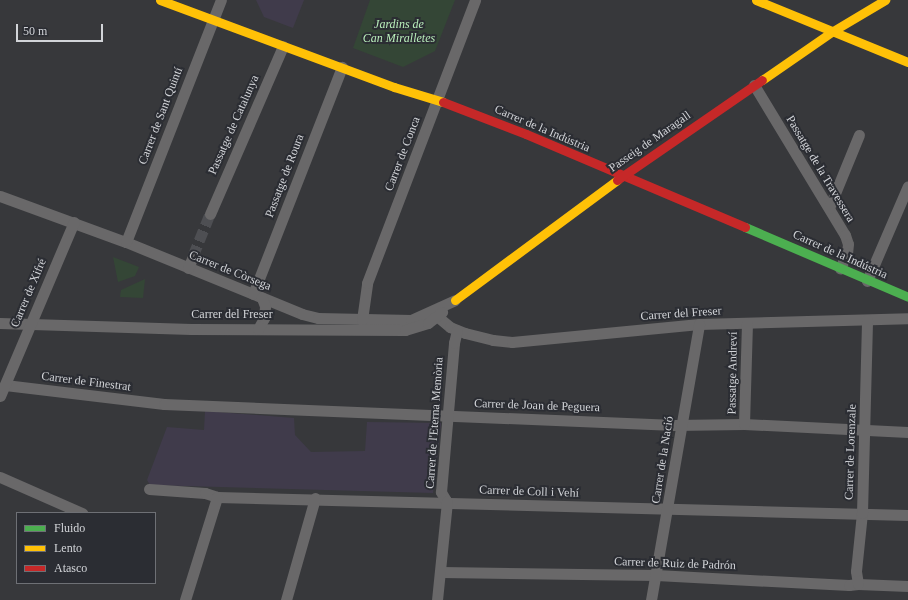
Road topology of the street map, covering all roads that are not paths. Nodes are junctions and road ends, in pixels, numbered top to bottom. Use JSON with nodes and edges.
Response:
{"nodes":[{"id":1,"x":160,"y":0,"type":"edge"},
{"id":2,"x":221,"y":0,"type":"edge"},
{"id":3,"x":475,"y":0,"type":"edge"},
{"id":4,"x":756,"y":0,"type":"edge"},
{"id":5,"x":885,"y":0,"type":"edge"},
{"id":6,"x":774,"y":4,"type":"edge"},
{"id":7,"x":212,"y":20,"type":"junction"},
{"id":8,"x":833,"y":31,"type":"junction"},
{"id":9,"x":283,"y":46,"type":"junction"},
{"id":10,"x":908,"y":62,"type":"edge"},
{"id":11,"x":342,"y":67,"type":"junction"},
{"id":12,"x":754,"y":85,"type":"junction"},
{"id":13,"x":438,"y":100,"type":"junction"},
{"id":14,"x":859,"y":135,"type":"dead end"},
{"id":15,"x":623,"y":176,"type":"junction"},
{"id":16,"x":908,"y":186,"type":"edge"},
{"id":17,"x":0,"y":196,"type":"edge"},
{"id":18,"x":829,"y":208,"type":"junction"},
{"id":19,"x":210,"y":214,"type":"tunnel mouth"},
{"id":20,"x":74,"y":222,"type":"junction"},
{"id":21,"x":126,"y":242,"type":"junction"},
{"id":22,"x":193,"y":256,"type":"tunnel mouth"},
{"id":23,"x":188,"y":268,"type":"junction"},
{"id":24,"x":840,"y":269,"type":"junction"},
{"id":25,"x":867,"y":281,"type":"junction"},
{"id":26,"x":257,"y":296,"type":"junction"},
{"id":27,"x":908,"y":297,"type":"edge"},
{"id":28,"x":454,"y":300,"type":"junction"},
{"id":29,"x":438,"y":317,"type":"junction"},
{"id":30,"x":908,"y":318,"type":"edge"},
{"id":31,"x":362,"y":320,"type":"junction"},
{"id":32,"x":867,"y":320,"type":"junction"},
{"id":33,"x":0,"y":323,"type":"edge"},
{"id":34,"x":31,"y":324,"type":"junction"},
{"id":35,"x":699,"y":324,"type":"junction"},
{"id":36,"x":747,"y":324,"type":"junction"},
{"id":37,"x":258,"y":329,"type":"junction"},
{"id":38,"x":457,"y":330,"type":"junction"},
{"id":39,"x":5,"y":385,"type":"junction"},
{"id":40,"x":0,"y":396,"type":"edge"},
{"id":41,"x":164,"y":404,"type":"joint"},
{"id":42,"x":447,"y":416,"type":"junction"},
{"id":43,"x":682,"y":424,"type":"junction"},
{"id":44,"x":744,"y":424,"type":"junction"},
{"id":45,"x":865,"y":429,"type":"junction"},
{"id":46,"x":908,"y":432,"type":"edge"},
{"id":47,"x":0,"y":477,"type":"edge"},
{"id":48,"x":149,"y":490,"type":"dead end"},
{"id":49,"x":217,"y":497,"type":"junction"},
{"id":50,"x":315,"y":498,"type":"junction"},
{"id":51,"x":447,"y":502,"type":"junction"},
{"id":52,"x":668,"y":509,"type":"junction"},
{"id":53,"x":80,"y":512,"type":"edge"},
{"id":54,"x":862,"y":513,"type":"junction"},
{"id":55,"x":908,"y":516,"type":"edge"},
{"id":56,"x":441,"y":572,"type":"junction"},
{"id":57,"x":656,"y":575,"type":"junction"},
{"id":58,"x":858,"y":584,"type":"junction"},
{"id":59,"x":908,"y":586,"type":"edge"},
{"id":60,"x":186,"y":600,"type":"edge"},
{"id":61,"x":286,"y":600,"type":"edge"},
{"id":62,"x":437,"y":600,"type":"edge"},
{"id":63,"x":651,"y":600,"type":"edge"}],
"edges":[{"from":1,"to":7,"type":"main road","name":"Carrer de la Indústria"},
{"from":2,"to":7,"type":"street","name":"Carrer de Sant Quintí"},
{"from":3,"to":13,"type":"street","name":"Carrer de Conca"},
{"from":4,"to":6,"type":"main road"},
{"from":5,"to":8,"type":"main road","name":"Passeig de Maragall"},
{"from":6,"to":8,"type":"main road"},
{"from":7,"to":9,"type":"main road","name":"Carrer de la Indústria"},
{"from":7,"to":21,"type":"street","name":"Carrer de Sant Quintí"},
{"from":8,"to":10,"type":"main road"},
{"from":8,"to":12,"type":"main road","name":"Passeig de Maragall"},
{"from":9,"to":11,"type":"main road","name":"Carrer de la Indústria"},
{"from":9,"to":19,"type":"street","name":"Passatge de Catalunya"},
{"from":11,"to":13,"type":"main road","name":"Carrer de la Indústria"},
{"from":11,"to":26,"type":"street","name":"Passatge de Roura"},
{"from":12,"to":15,"type":"main road","name":"Passeig de Maragall"},
{"from":12,"to":18,"type":"street","name":"Passatge de la Travessera"},
{"from":13,"to":15,"type":"main road","name":"Carrer de la Indústria"},
{"from":13,"to":31,"type":"street","name":"Carrer de Conca"},
{"from":14,"to":18,"type":"street"},
{"from":15,"to":24,"type":"main road","name":"Carrer de la Indústria"},
{"from":15,"to":28,"type":"main road","name":"Passeig de Maragall"},
{"from":16,"to":25,"type":"street"},
{"from":17,"to":20,"type":"street","name":"Carrer de Còrsega"},
{"from":18,"to":24,"type":"street","name":"Passatge de la Travessera"},
{"from":20,"to":21,"type":"street","name":"Carrer de Còrsega"},
{"from":20,"to":34,"type":"street","name":"Carrer de Xifré"},
{"from":21,"to":23,"type":"street","name":"Carrer de Còrsega"},
{"from":22,"to":23,"type":"street"},
{"from":23,"to":26,"type":"street","name":"Carrer de Còrsega"},
{"from":24,"to":25,"type":"main road","name":"Carrer de la Indústria"},
{"from":25,"to":27,"type":"main road","name":"Carrer de la Indústria"},
{"from":26,"to":31,"type":"street","name":"Carrer de Còrsega"},
{"from":26,"to":37,"type":"street"},
{"from":28,"to":29,"type":"street","name":"Passeig de Maragall"},
{"from":28,"to":31,"type":"street","name":"Carrer de Còrsega"},
{"from":29,"to":37,"type":"street","name":"Carrer del Freser"},
{"from":29,"to":38,"type":"street","name":"Carrer del Freser"},
{"from":30,"to":32,"type":"street","name":"Carrer del Freser"},
{"from":32,"to":36,"type":"street","name":"Carrer del Freser"},
{"from":32,"to":45,"type":"street","name":"Carrer de Lorenzale"},
{"from":33,"to":34,"type":"street","name":"Carrer del Freser"},
{"from":34,"to":37,"type":"street","name":"Carrer del Freser"},
{"from":34,"to":39,"type":"street","name":"Carrer de Xifré"},
{"from":35,"to":36,"type":"street","name":"Carrer del Freser"},
{"from":35,"to":38,"type":"street","name":"Carrer del Freser"},
{"from":35,"to":43,"type":"street","name":"Carrer de la Nació"},
{"from":36,"to":44,"type":"street","name":"Passatge Andreví"},
{"from":38,"to":42,"type":"street","name":"Carrer de l'Eterna Memòria"},
{"from":39,"to":40,"type":"street","name":"Carrer de Xifré"},
{"from":39,"to":41,"type":"street","name":"Carrer de Finestrat"},
{"from":41,"to":42,"type":"street","name":"Carrer de Joan de Peguera"},
{"from":42,"to":43,"type":"street","name":"Carrer de Joan de Peguera"},
{"from":42,"to":51,"type":"street","name":"Carrer de l'Eterna Memòria"},
{"from":43,"to":44,"type":"street","name":"Carrer de Joan de Peguera"},
{"from":43,"to":52,"type":"street","name":"Carrer de la Nació"},
{"from":44,"to":45,"type":"street","name":"Carrer de Joan de Peguera"},
{"from":45,"to":46,"type":"street","name":"Carrer de Joan de Peguera"},
{"from":45,"to":54,"type":"street","name":"Carrer de Lorenzale"},
{"from":47,"to":53,"type":"street"},
{"from":48,"to":49,"type":"street","name":"Carrer de Coll i Vehí"},
{"from":49,"to":50,"type":"street","name":"Carrer de Coll i Vehí"},
{"from":49,"to":60,"type":"street"},
{"from":50,"to":51,"type":"street","name":"Carrer de Coll i Vehí"},
{"from":50,"to":61,"type":"street"},
{"from":51,"to":52,"type":"street","name":"Carrer de Coll i Vehí"},
{"from":51,"to":56,"type":"street"},
{"from":52,"to":54,"type":"street","name":"Carrer de Coll i Vehí"},
{"from":52,"to":57,"type":"street","name":"Carrer de la Nació"},
{"from":54,"to":55,"type":"street","name":"Carrer de Coll i Vehí"},
{"from":54,"to":58,"type":"street","name":"Carrer de Lorenzale"},
{"from":56,"to":57,"type":"street","name":"Carrer de Ruiz de Padrón"},
{"from":56,"to":62,"type":"street"},
{"from":57,"to":58,"type":"street","name":"Carrer de Ruiz de Padrón"},
{"from":57,"to":63,"type":"street","name":"Carrer de la Nació"},
{"from":58,"to":59,"type":"street","name":"Carrer de Ruiz de Padrón"}]}
